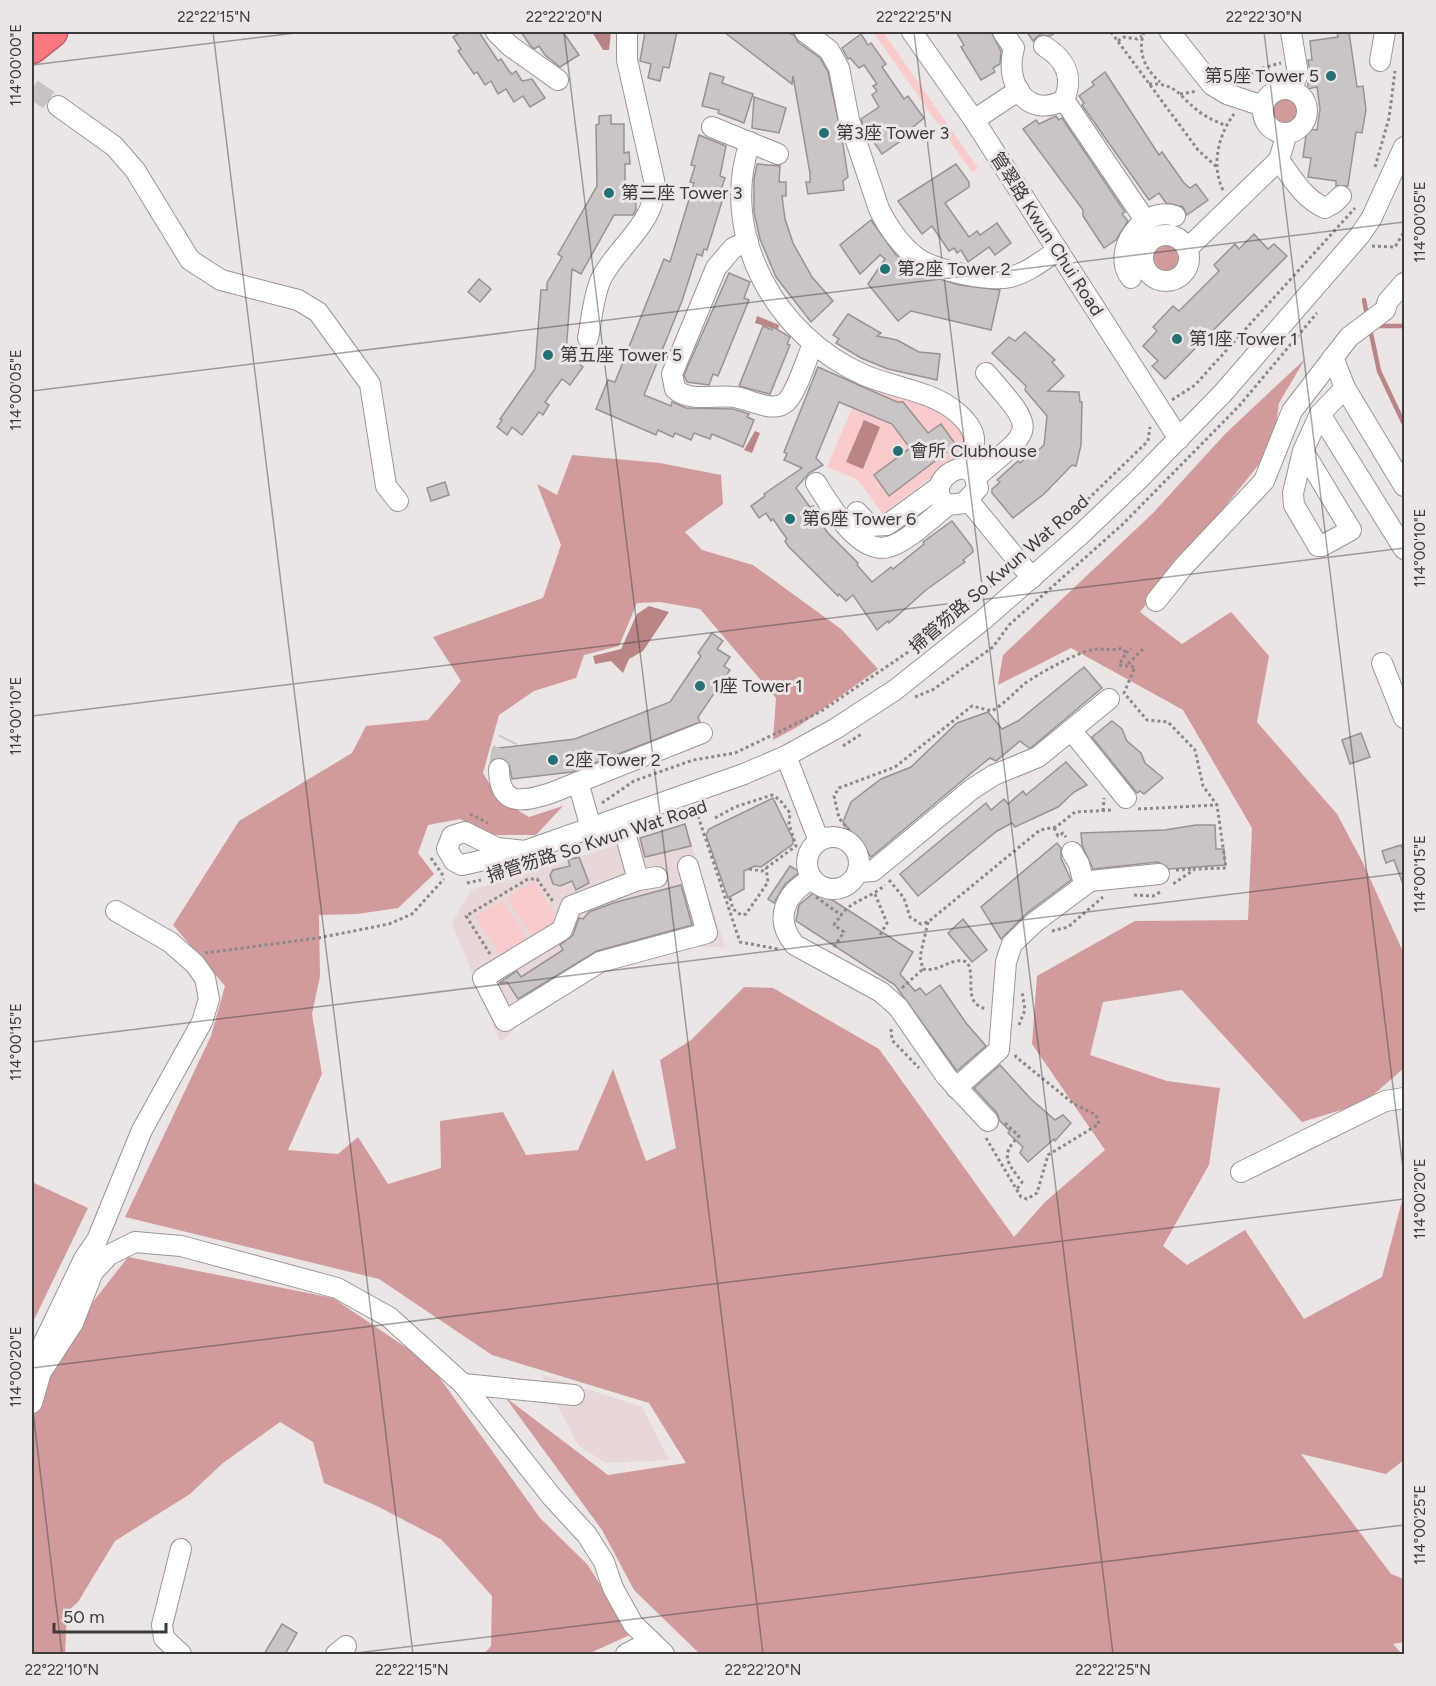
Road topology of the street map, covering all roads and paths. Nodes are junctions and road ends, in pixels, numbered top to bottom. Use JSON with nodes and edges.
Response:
{"nodes":[{"id":1,"x":52,"y":32,"type":"edge"},
{"id":2,"x":496,"y":32,"type":"edge"},
{"id":3,"x":627,"y":32,"type":"edge"},
{"id":4,"x":805,"y":32,"type":"edge"},
{"id":5,"x":912,"y":32,"type":"edge"},
{"id":6,"x":1111,"y":32,"type":"edge"},
{"id":7,"x":1144,"y":32,"type":"edge"},
{"id":8,"x":1170,"y":32,"type":"edge"},
{"id":9,"x":1292,"y":32,"type":"edge"},
{"id":10,"x":1384,"y":32,"type":"edge"},
{"id":11,"x":1142,"y":36,"type":"junction"},
{"id":12,"x":1009,"y":40,"type":"edge"},
{"id":13,"x":1118,"y":41,"type":"junction"},
{"id":14,"x":1044,"y":46,"type":"dead end"},
{"id":15,"x":32,"y":48,"type":"edge"},
{"id":16,"x":1388,"y":63,"type":"joint"},
{"id":17,"x":558,"y":80,"type":"dead end"},
{"id":18,"x":1149,"y":84,"type":"dead end"},
{"id":19,"x":1162,"y":84,"type":"junction"},
{"id":20,"x":1291,"y":89,"type":"junction"},
{"id":21,"x":1019,"y":90,"type":"junction"},
{"id":22,"x":1064,"y":100,"type":"junction"},
{"id":23,"x":58,"y":106,"type":"tunnel mouth"},
{"id":24,"x":1263,"y":106,"type":"junction"},
{"id":25,"x":974,"y":120,"type":"junction"},
{"id":26,"x":1226,"y":126,"type":"dead end"},
{"id":27,"x":712,"y":127,"type":"dead end"},
{"id":28,"x":1287,"y":133,"type":"junction"},
{"id":29,"x":750,"y":142,"type":"junction"},
{"id":30,"x":1404,"y":147,"type":"edge"},
{"id":31,"x":778,"y":154,"type":"dead end"},
{"id":32,"x":1279,"y":160,"type":"junction"},
{"id":33,"x":1218,"y":168,"type":"dead end"},
{"id":34,"x":1374,"y":168,"type":"dead end"},
{"id":35,"x":1348,"y":201,"type":"joint"},
{"id":36,"x":1174,"y":216,"type":"dead end"},
{"id":37,"x":1404,"y":232,"type":"edge"},
{"id":38,"x":1148,"y":233,"type":"junction"},
{"id":39,"x":748,"y":241,"type":"junction"},
{"id":40,"x":1369,"y":246,"type":"dead end"},
{"id":41,"x":1187,"y":249,"type":"junction"},
{"id":42,"x":1058,"y":250,"type":"junction"},
{"id":43,"x":1131,"y":278,"type":"dead end"},
{"id":44,"x":1404,"y":284,"type":"edge"},
{"id":45,"x":1321,"y":308,"type":"dead end"},
{"id":46,"x":588,"y":338,"type":"dead end"},
{"id":47,"x":813,"y":344,"type":"junction"},
{"id":48,"x":1333,"y":357,"type":"junction"},
{"id":49,"x":986,"y":373,"type":"dead end"},
{"id":50,"x":1345,"y":388,"type":"junction"},
{"id":51,"x":1160,"y":413,"type":"junction"},
{"id":52,"x":1320,"y":414,"type":"junction"},
{"id":53,"x":1179,"y":439,"type":"junction"},
{"id":54,"x":1303,"y":451,"type":"dead end"},
{"id":55,"x":971,"y":473,"type":"junction"},
{"id":56,"x":816,"y":483,"type":"dead end"},
{"id":57,"x":1404,"y":486,"type":"edge"},
{"id":58,"x":939,"y":487,"type":"junction"},
{"id":59,"x":968,"y":500,"type":"junction"},
{"id":60,"x":398,"y":501,"type":"dead end"},
{"id":61,"x":948,"y":505,"type":"junction"},
{"id":62,"x":857,"y":512,"type":"dead end"},
{"id":63,"x":1404,"y":549,"type":"edge"},
{"id":64,"x":1017,"y":559,"type":"junction"},
{"id":65,"x":1032,"y":578,"type":"junction"},
{"id":66,"x":1156,"y":601,"type":"dead end"},
{"id":67,"x":1131,"y":648,"type":"dead end"},
{"id":68,"x":1144,"y":648,"type":"dead end"},
{"id":69,"x":1126,"y":653,"type":"junction"},
{"id":70,"x":1382,"y":663,"type":"dead end"},
{"id":71,"x":1128,"y":664,"type":"junction"},
{"id":72,"x":910,"y":699,"type":"dead end"},
{"id":73,"x":1109,"y":699,"type":"dead end"},
{"id":74,"x":1404,"y":718,"type":"edge"},
{"id":75,"x":867,"y":730,"type":"dead end"},
{"id":76,"x":1071,"y":730,"type":"junction"},
{"id":77,"x":702,"y":734,"type":"dead end"},
{"id":78,"x":840,"y":747,"type":"dead end"},
{"id":79,"x":786,"y":756,"type":"junction"},
{"id":80,"x":499,"y":769,"type":"tunnel mouth"},
{"id":81,"x":578,"y":782,"type":"junction"},
{"id":82,"x":1126,"y":798,"type":"dead end"},
{"id":83,"x":464,"y":814,"type":"dead end"},
{"id":84,"x":698,"y":816,"type":"dead end"},
{"id":85,"x":621,"y":818,"type":"junction"},
{"id":86,"x":715,"y":818,"type":"dead end"},
{"id":87,"x":589,"y":820,"type":"junction"},
{"id":88,"x":493,"y":828,"type":"dead end"},
{"id":89,"x":1054,"y":828,"type":"dead end"},
{"id":90,"x":846,"y":829,"type":"dead end"},
{"id":91,"x":1061,"y":834,"type":"dead end"},
{"id":92,"x":819,"y":841,"type":"junction"},
{"id":93,"x":525,"y":850,"type":"dead end"},
{"id":94,"x":429,"y":852,"type":"dead end"},
{"id":95,"x":1072,"y":852,"type":"dead end"},
{"id":96,"x":688,"y":866,"type":"dead end"},
{"id":97,"x":749,"y":868,"type":"dead end"},
{"id":98,"x":766,"y":868,"type":"junction"},
{"id":99,"x":858,"y":872,"type":"junction"},
{"id":100,"x":1159,"y":874,"type":"dead end"},
{"id":101,"x":488,"y":878,"type":"dead end"},
{"id":102,"x":444,"y":879,"type":"dead end"},
{"id":103,"x":450,"y":880,"type":"dead end"},
{"id":104,"x":890,"y":881,"type":"dead end"},
{"id":105,"x":806,"y":882,"type":"junction"},
{"id":106,"x":462,"y":883,"type":"dead end"},
{"id":107,"x":1084,"y":884,"type":"junction"},
{"id":108,"x":550,"y":886,"type":"dead end"},
{"id":109,"x":545,"y":890,"type":"junction"},
{"id":110,"x":875,"y":894,"type":"junction"},
{"id":111,"x":901,"y":894,"type":"dead end"},
{"id":112,"x":1132,"y":894,"type":"dead end"},
{"id":113,"x":1104,"y":896,"type":"dead end"},
{"id":114,"x":730,"y":898,"type":"dead end"},
{"id":115,"x":116,"y":911,"type":"dead end"},
{"id":116,"x":841,"y":915,"type":"junction"},
{"id":117,"x":565,"y":920,"type":"junction"},
{"id":118,"x":844,"y":932,"type":"dead end"},
{"id":119,"x":1048,"y":932,"type":"dead end"},
{"id":120,"x":880,"y":935,"type":"dead end"},
{"id":121,"x":783,"y":951,"type":"dead end"},
{"id":122,"x":201,"y":954,"type":"dead end"},
{"id":123,"x":499,"y":968,"type":"junction"},
{"id":124,"x":923,"y":969,"type":"junction"},
{"id":125,"x":906,"y":984,"type":"dead end"},
{"id":126,"x":1020,"y":984,"type":"dead end"},
{"id":127,"x":1002,"y":1010,"type":"junction"},
{"id":128,"x":892,"y":1022,"type":"dead end"},
{"id":129,"x":1017,"y":1029,"type":"dead end"},
{"id":130,"x":1014,"y":1048,"type":"dead end"},
{"id":131,"x":921,"y":1070,"type":"dead end"},
{"id":132,"x":956,"y":1088,"type":"junction"},
{"id":133,"x":1404,"y":1098,"type":"edge"},
{"id":134,"x":985,"y":1127,"type":"junction"},
{"id":135,"x":1240,"y":1172,"type":"dead end"},
{"id":136,"x":1017,"y":1189,"type":"junction"},
{"id":137,"x":103,"y":1247,"type":"junction"},
{"id":138,"x":32,"y":1367,"type":"edge"},
{"id":139,"x":463,"y":1384,"type":"junction"},
{"id":140,"x":573,"y":1395,"type":"dead end"},
{"id":141,"x":32,"y":1403,"type":"edge"},
{"id":142,"x":181,"y":1549,"type":"dead end"},
{"id":143,"x":657,"y":1648,"type":"edge"},
{"id":144,"x":181,"y":1654,"type":"edge"},
{"id":145,"x":626,"y":1654,"type":"edge"}],
"edges":[{"from":1,"to":15,"type":"highway"},
{"from":2,"to":17,"type":"street"},
{"from":3,"to":46,"type":"street"},
{"from":4,"to":42,"type":"street"},
{"from":5,"to":25,"type":"street","name":"管翠路 Kwun Chui Road"},
{"from":6,"to":13,"type":"path"},
{"from":7,"to":11,"type":"path"},
{"from":8,"to":24,"type":"street"},
{"from":9,"to":20,"type":"street"},
{"from":10,"to":16,"type":"street"},
{"from":11,"to":13,"type":"path"},
{"from":11,"to":19,"type":"path"},
{"from":12,"to":21,"type":"street"},
{"from":13,"to":33,"type":"path"},
{"from":14,"to":22,"type":"street"},
{"from":16,"to":34,"type":"path"},
{"from":18,"to":19,"type":"path"},
{"from":19,"to":26,"type":"path"},
{"from":20,"to":24,"type":"street"},
{"from":20,"to":28,"type":"street"},
{"from":21,"to":22,"type":"street"},
{"from":21,"to":25,"type":"street"},
{"from":22,"to":38,"type":"street"},
{"from":23,"to":60,"type":"street"},
{"from":24,"to":28,"type":"street"},
{"from":25,"to":42,"type":"street","name":"管翠路 Kwun Chui Road"},
{"from":27,"to":29,"type":"street"},
{"from":28,"to":32,"type":"street"},
{"from":29,"to":31,"type":"street"},
{"from":29,"to":39,"type":"street"},
{"from":30,"to":53,"type":"street","name":"掃管笏路 So Kwun Wat Road"},
{"from":32,"to":35,"type":"street"},
{"from":32,"to":41,"type":"street"},
{"from":35,"to":51,"type":"path","name":"掃管笏路 So Kwun Wat Road"},
{"from":36,"to":38,"type":"street"},
{"from":37,"to":40,"type":"path"},
{"from":38,"to":41,"type":"street"},
{"from":38,"to":41,"type":"street"},
{"from":38,"to":43,"type":"street"},
{"from":39,"to":47,"type":"street"},
{"from":39,"to":47,"type":"street"},
{"from":42,"to":51,"type":"street","name":"管翠路 Kwun Chui Road"},
{"from":44,"to":48,"type":"street"},
{"from":45,"to":72,"type":"path"},
{"from":47,"to":55,"type":"street"},
{"from":48,"to":50,"type":"street"},
{"from":48,"to":66,"type":"street"},
{"from":49,"to":55,"type":"street"},
{"from":50,"to":52,"type":"street"},
{"from":50,"to":57,"type":"street"},
{"from":51,"to":53,"type":"street","name":"管翠路 Kwun Chui Road"},
{"from":51,"to":64,"type":"path","name":"掃管笏路 So Kwun Wat Road"},
{"from":52,"to":54,"type":"street"},
{"from":52,"to":63,"type":"street"},
{"from":53,"to":65,"type":"street","name":"掃管笏路 So Kwun Wat Road"},
{"from":55,"to":58,"type":"street"},
{"from":55,"to":59,"type":"street"},
{"from":56,"to":61,"type":"street"},
{"from":58,"to":61,"type":"street"},
{"from":58,"to":62,"type":"street"},
{"from":59,"to":61,"type":"street"},
{"from":59,"to":64,"type":"street"},
{"from":64,"to":65,"type":"street"},
{"from":64,"to":87,"type":"path","name":"掃管笏路 So Kwun Wat Road"},
{"from":65,"to":79,"type":"street","name":"掃管笏路 So Kwun Wat Road"},
{"from":67,"to":69,"type":"path"},
{"from":68,"to":71,"type":"path"},
{"from":69,"to":71,"type":"path"},
{"from":69,"to":90,"type":"path"},
{"from":70,"to":74,"type":"street"},
{"from":71,"to":112,"type":"path"},
{"from":73,"to":76,"type":"street"},
{"from":75,"to":78,"type":"path"},
{"from":76,"to":82,"type":"street"},
{"from":76,"to":99,"type":"street"},
{"from":77,"to":81,"type":"street"},
{"from":79,"to":85,"type":"street","name":"掃管笏路 So Kwun Wat Road"},
{"from":79,"to":92,"type":"street"},
{"from":80,"to":81,"type":"street"},
{"from":81,"to":87,"type":"street"},
{"from":83,"to":88,"type":"path"},
{"from":84,"to":121,"type":"path"},
{"from":85,"to":87,"type":"street","name":"掃管笏路 So Kwun Wat Road"},
{"from":85,"to":117,"type":"street"},
{"from":86,"to":98,"type":"path"},
{"from":87,"to":93,"type":"street","name":"掃管笏路 So Kwun Wat Road"},
{"from":89,"to":91,"type":"path"},
{"from":92,"to":99,"type":"street"},
{"from":92,"to":105,"type":"street"},
{"from":94,"to":103,"type":"path"},
{"from":95,"to":107,"type":"street"},
{"from":96,"to":123,"type":"street"},
{"from":97,"to":98,"type":"path"},
{"from":98,"to":114,"type":"path"},
{"from":99,"to":105,"type":"street"},
{"from":100,"to":107,"type":"street"},
{"from":101,"to":106,"type":"path","name":"掃管笏路 So Kwun Wat Road"},
{"from":102,"to":122,"type":"path"},
{"from":104,"to":110,"type":"path"},
{"from":105,"to":116,"type":"path"},
{"from":105,"to":132,"type":"street"},
{"from":107,"to":127,"type":"street"},
{"from":108,"to":109,"type":"path"},
{"from":109,"to":117,"type":"path"},
{"from":109,"to":123,"type":"path"},
{"from":110,"to":116,"type":"path"},
{"from":110,"to":120,"type":"path"},
{"from":111,"to":124,"type":"path"},
{"from":113,"to":119,"type":"path"},
{"from":115,"to":137,"type":"street"},
{"from":116,"to":118,"type":"path"},
{"from":117,"to":123,"type":"street"},
{"from":124,"to":125,"type":"path"},
{"from":124,"to":127,"type":"path"},
{"from":126,"to":129,"type":"path"},
{"from":127,"to":132,"type":"street"},
{"from":128,"to":131,"type":"path"},
{"from":130,"to":136,"type":"path"},
{"from":132,"to":134,"type":"street"},
{"from":133,"to":135,"type":"street"},
{"from":134,"to":136,"type":"path"},
{"from":134,"to":136,"type":"path"},
{"from":137,"to":138,"type":"street"},
{"from":137,"to":139,"type":"street"},
{"from":137,"to":141,"type":"street"},
{"from":139,"to":140,"type":"street"},
{"from":139,"to":143,"type":"street"},
{"from":142,"to":144,"type":"street"},
{"from":143,"to":145,"type":"street"}]}
